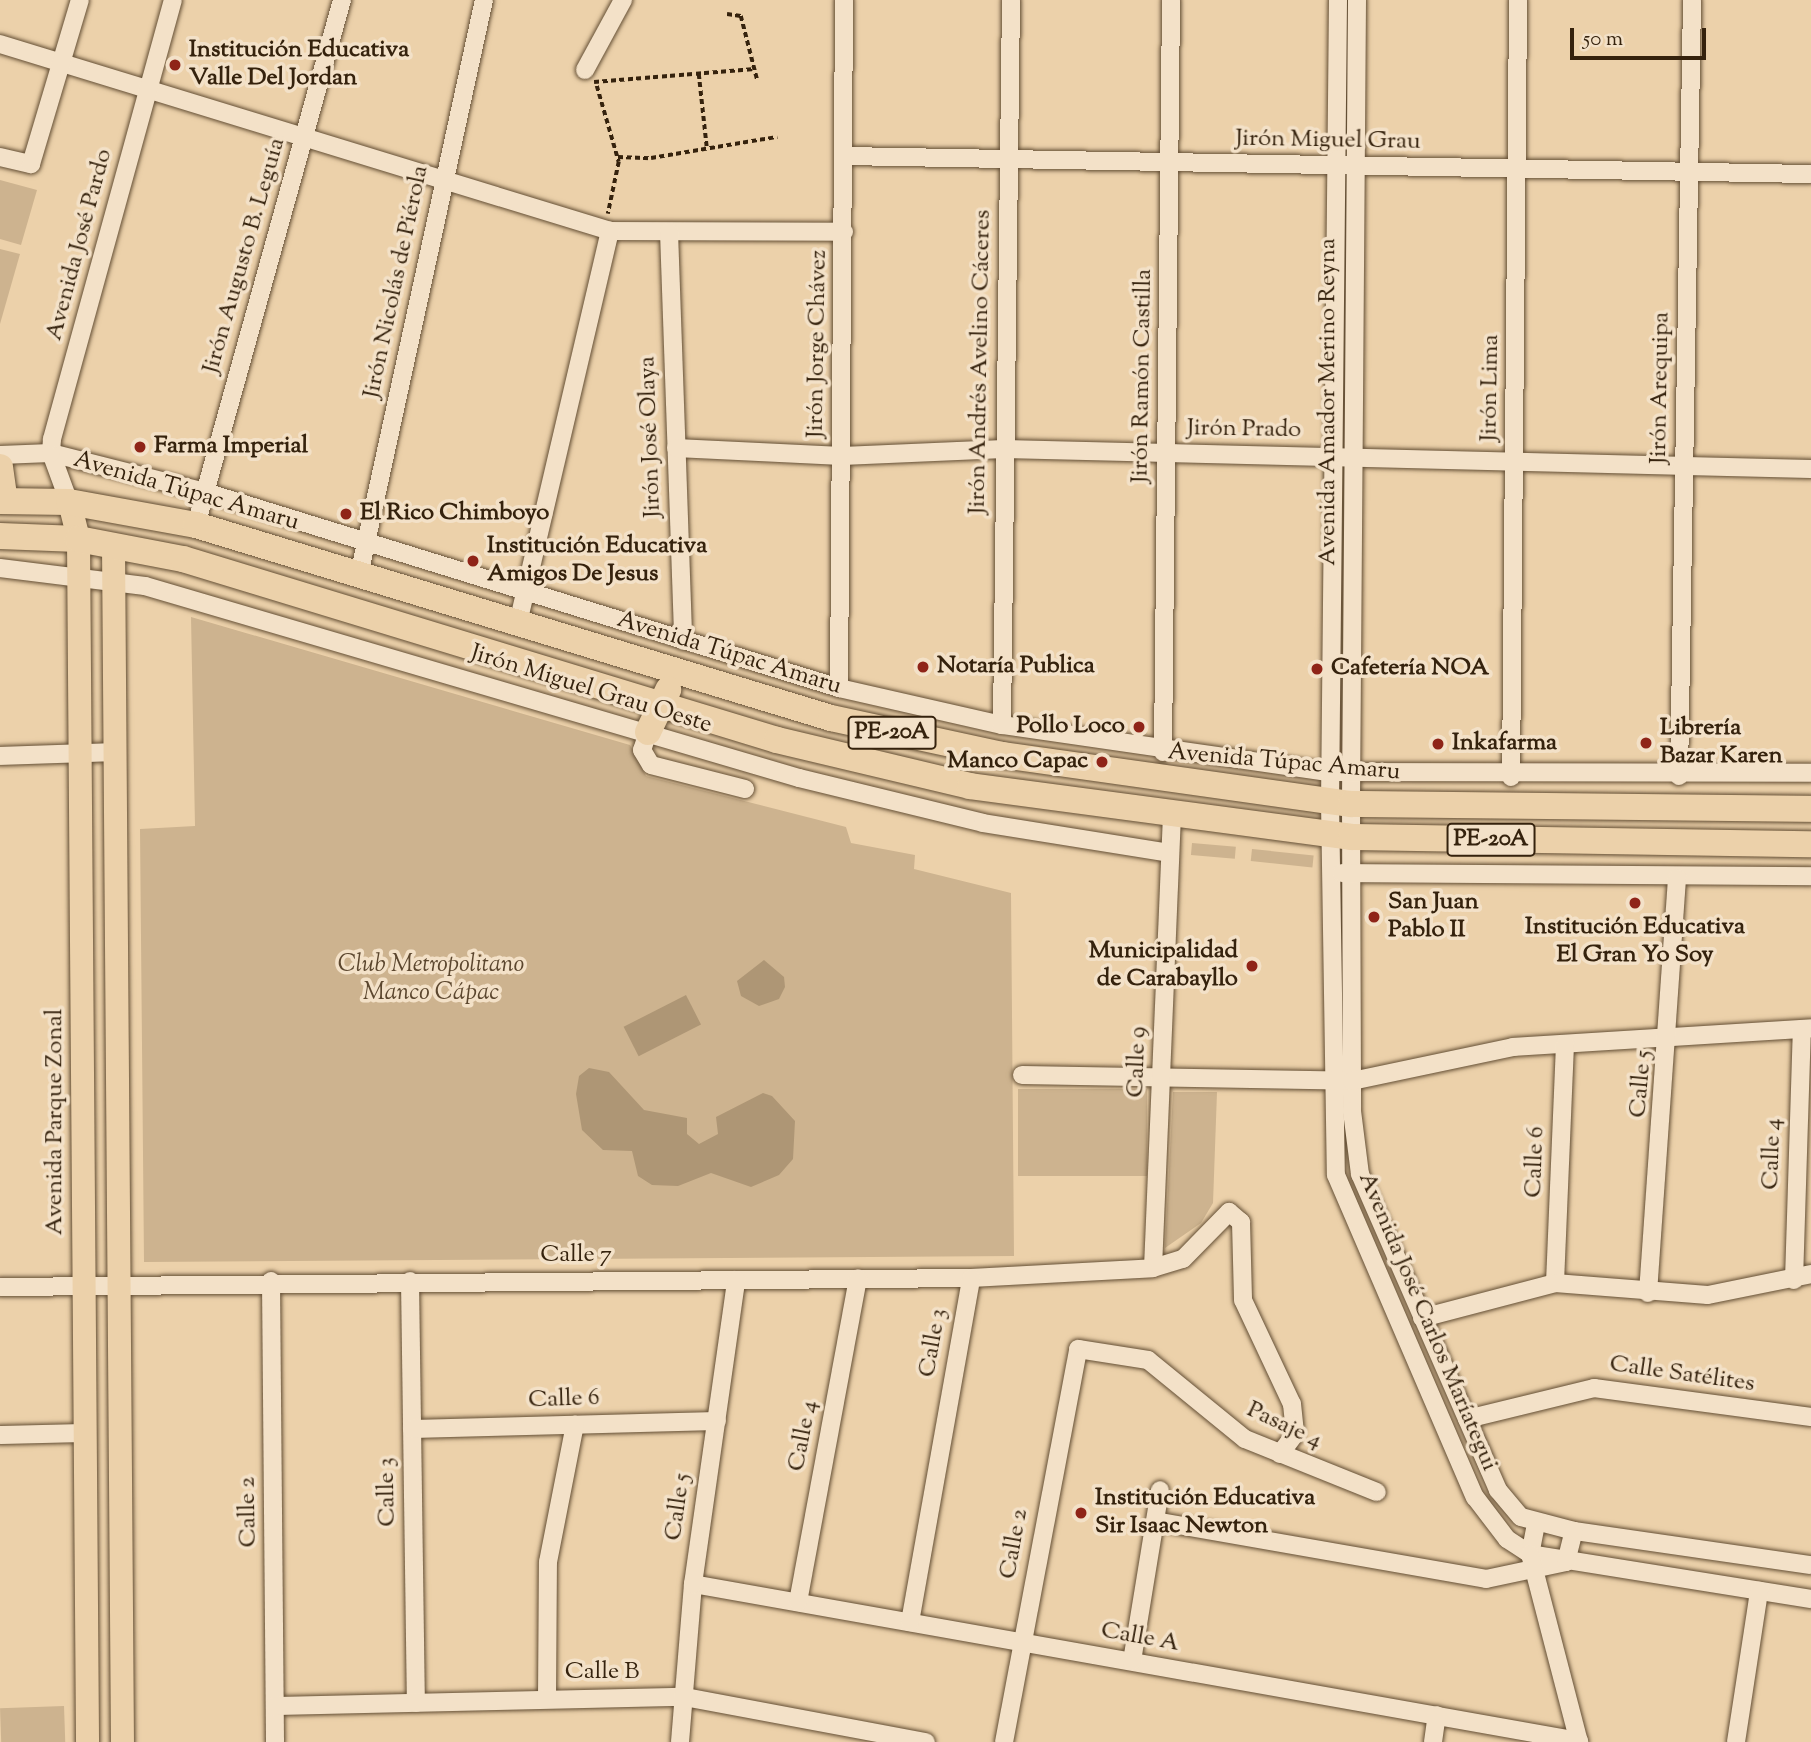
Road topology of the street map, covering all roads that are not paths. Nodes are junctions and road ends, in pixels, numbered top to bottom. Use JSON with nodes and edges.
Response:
{"nodes":[{"id":1,"x":80,"y":0,"type":"edge"},
{"id":2,"x":173,"y":0,"type":"edge"},
{"id":3,"x":342,"y":0,"type":"edge"},
{"id":4,"x":484,"y":0,"type":"edge"},
{"id":5,"x":623,"y":0,"type":"edge"},
{"id":6,"x":844,"y":0,"type":"edge"},
{"id":7,"x":1011,"y":0,"type":"edge"},
{"id":8,"x":1171,"y":0,"type":"edge"},
{"id":9,"x":1338,"y":0,"type":"edge"},
{"id":10,"x":1357,"y":0,"type":"edge"},
{"id":11,"x":1518,"y":0,"type":"edge"},
{"id":12,"x":1692,"y":0,"type":"edge"},
{"id":13,"x":0,"y":44,"type":"edge"},
{"id":14,"x":60,"y":62,"type":"junction"},
{"id":15,"x":585,"y":70,"type":"road end"},
{"id":16,"x":148,"y":90,"type":"junction"},
{"id":17,"x":303,"y":139,"type":"junction"},
{"id":18,"x":845,"y":156,"type":"junction"},
{"id":19,"x":0,"y":157,"type":"edge"},
{"id":20,"x":1009,"y":159,"type":"junction"},
{"id":21,"x":1170,"y":162,"type":"junction"},
{"id":22,"x":1336,"y":166,"type":"junction"},
{"id":23,"x":1356,"y":166,"type":"junction"},
{"id":24,"x":1517,"y":169,"type":"junction"},
{"id":25,"x":1689,"y":172,"type":"junction"},
{"id":26,"x":1811,"y":174,"type":"edge"},
{"id":27,"x":443,"y":183,"type":"junction"},
{"id":28,"x":608,"y":230,"type":"junction"},
{"id":29,"x":669,"y":232,"type":"junction"},
{"id":30,"x":844,"y":232,"type":"junction"},
{"id":31,"x":676,"y":448,"type":"junction"},
{"id":32,"x":1004,"y":449,"type":"junction"},
{"id":33,"x":51,"y":453,"type":"junction"},
{"id":34,"x":1166,"y":453,"type":"junction"},
{"id":35,"x":0,"y":456,"type":"edge"},
{"id":36,"x":842,"y":456,"type":"junction"},
{"id":37,"x":1333,"y":457,"type":"junction"},
{"id":38,"x":1353,"y":459,"type":"junction"},
{"id":39,"x":1514,"y":462,"type":"junction"},
{"id":40,"x":1685,"y":466,"type":"junction"},
{"id":41,"x":0,"y":467,"type":"edge"},
{"id":42,"x":1811,"y":469,"type":"edge"},
{"id":43,"x":205,"y":492,"type":"junction"},
{"id":44,"x":2,"y":501,"type":"edge"},
{"id":45,"x":69,"y":502,"type":"junction"},
{"id":46,"x":196,"y":525,"type":"junction"},
{"id":47,"x":0,"y":536,"type":"edge"},
{"id":48,"x":78,"y":539,"type":"junction"},
{"id":49,"x":113,"y":545,"type":"junction"},
{"id":50,"x":365,"y":546,"type":"junction"},
{"id":51,"x":0,"y":568,"type":"edge"},
{"id":52,"x":78,"y":574,"type":"junction"},
{"id":53,"x":359,"y":575,"type":"junction"},
{"id":54,"x":113,"y":580,"type":"junction"},
{"id":55,"x":524,"y":594,"type":"junction"},
{"id":56,"x":518,"y":623,"type":"junction"},
{"id":57,"x":683,"y":641,"type":"junction"},
{"id":58,"x":674,"y":670,"type":"junction"},
{"id":59,"x":839,"y":688,"type":"junction"},
{"id":60,"x":664,"y":705,"type":"junction"},
{"id":61,"x":1002,"y":725,"type":"junction"},
{"id":62,"x":648,"y":732,"type":"junction"},
{"id":63,"x":115,"y":752,"type":"junction"},
{"id":64,"x":1163,"y":752,"type":"junction"},
{"id":65,"x":79,"y":753,"type":"junction"},
{"id":66,"x":0,"y":756,"type":"edge"},
{"id":67,"x":1330,"y":772,"type":"junction"},
{"id":68,"x":1351,"y":772,"type":"junction"},
{"id":69,"x":1811,"y":773,"type":"edge"},
{"id":70,"x":1679,"y":776,"type":"junction"},
{"id":71,"x":1511,"y":777,"type":"junction"},
{"id":72,"x":745,"y":789,"type":"dead end"},
{"id":73,"x":1340,"y":803,"type":"junction"},
{"id":74,"x":1679,"y":809,"type":"junction"},
{"id":75,"x":1811,"y":809,"type":"edge"},
{"id":76,"x":1172,"y":816,"type":"junction"},
{"id":77,"x":1341,"y":836,"type":"junction"},
{"id":78,"x":1679,"y":844,"type":"junction"},
{"id":79,"x":1811,"y":844,"type":"edge"},
{"id":80,"x":1170,"y":853,"type":"junction"},
{"id":81,"x":1330,"y":873,"type":"junction"},
{"id":82,"x":1351,"y":874,"type":"junction"},
{"id":83,"x":1811,"y":876,"type":"edge"},
{"id":84,"x":1677,"y":878,"type":"junction"},
{"id":85,"x":1806,"y":1029,"type":"edge"},
{"id":86,"x":1670,"y":1037,"type":"junction"},
{"id":87,"x":1565,"y":1044,"type":"junction"},
{"id":88,"x":1022,"y":1075,"type":"dead end"},
{"id":89,"x":1162,"y":1077,"type":"junction"},
{"id":90,"x":1331,"y":1081,"type":"junction"},
{"id":91,"x":1352,"y":1081,"type":"junction"},
{"id":92,"x":1153,"y":1268,"type":"junction"},
{"id":93,"x":1802,"y":1277,"type":"edge"},
{"id":94,"x":971,"y":1278,"type":"junction"},
{"id":95,"x":858,"y":1279,"type":"junction"},
{"id":96,"x":736,"y":1280,"type":"junction"},
{"id":97,"x":271,"y":1281,"type":"junction"},
{"id":98,"x":410,"y":1281,"type":"junction"},
{"id":99,"x":119,"y":1282,"type":"junction"},
{"id":100,"x":1555,"y":1283,"type":"junction"},
{"id":101,"x":83,"y":1284,"type":"junction"},
{"id":102,"x":0,"y":1287,"type":"edge"},
{"id":103,"x":1648,"y":1293,"type":"junction"},
{"id":104,"x":1422,"y":1318,"type":"junction"},
{"id":105,"x":1073,"y":1355,"type":"joint"},
{"id":106,"x":1811,"y":1417,"type":"edge"},
{"id":107,"x":1466,"y":1419,"type":"junction"},
{"id":108,"x":717,"y":1421,"type":"junction"},
{"id":109,"x":575,"y":1425,"type":"junction"},
{"id":110,"x":412,"y":1429,"type":"junction"},
{"id":111,"x":85,"y":1433,"type":"junction"},
{"id":112,"x":0,"y":1435,"type":"edge"},
{"id":113,"x":1280,"y":1454,"type":"junction"},
{"id":114,"x":1160,"y":1490,"type":"dead end"},
{"id":115,"x":1377,"y":1492,"type":"dead end"},
{"id":116,"x":1155,"y":1521,"type":"junction"},
{"id":117,"x":1536,"y":1524,"type":"junction"},
{"id":118,"x":1574,"y":1531,"type":"junction"},
{"id":119,"x":1566,"y":1562,"type":"junction"},
{"id":120,"x":1532,"y":1563,"type":"junction"},
{"id":121,"x":1811,"y":1565,"type":"edge"},
{"id":122,"x":693,"y":1584,"type":"junction"},
{"id":123,"x":1759,"y":1591,"type":"junction"},
{"id":124,"x":1811,"y":1599,"type":"edge"},
{"id":125,"x":798,"y":1602,"type":"junction"},
{"id":126,"x":910,"y":1622,"type":"junction"},
{"id":127,"x":1022,"y":1642,"type":"junction"},
{"id":128,"x":1132,"y":1661,"type":"junction"},
{"id":129,"x":685,"y":1697,"type":"junction"},
{"id":130,"x":547,"y":1698,"type":"junction"},
{"id":131,"x":416,"y":1703,"type":"junction"},
{"id":132,"x":275,"y":1706,"type":"junction"},
{"id":133,"x":1437,"y":1715,"type":"junction"},
{"id":134,"x":886,"y":1738,"type":"edge"},
{"id":135,"x":1579,"y":1741,"type":"edge"},
{"id":136,"x":87,"y":1742,"type":"edge"},
{"id":137,"x":122,"y":1742,"type":"edge"},
{"id":138,"x":275,"y":1742,"type":"edge"},
{"id":139,"x":680,"y":1742,"type":"edge"},
{"id":140,"x":926,"y":1742,"type":"edge"},
{"id":141,"x":1004,"y":1742,"type":"edge"},
{"id":142,"x":1433,"y":1742,"type":"edge"},
{"id":143,"x":1736,"y":1742,"type":"edge"}],
"edges":[{"from":1,"to":14,"type":"street"},
{"from":2,"to":16,"type":"street","name":"Avenida José Pardo"},
{"from":3,"to":17,"type":"street","name":"Jirón Augusto B. Leguía"},
{"from":4,"to":27,"type":"street","name":"Jirón Nicolás de Piérola"},
{"from":5,"to":15,"type":"street"},
{"from":6,"to":18,"type":"street","name":"Jirón Jorge Chávez"},
{"from":7,"to":20,"type":"street","name":"Jirón Andrés Avelino Cáceres"},
{"from":8,"to":21,"type":"street","name":"Jirón Ramón Castilla"},
{"from":9,"to":22,"type":"street","name":"Avenida Amador Merino Reyna"},
{"from":10,"to":23,"type":"street","name":"Avenida Amador Merino Reyna"},
{"from":11,"to":24,"type":"street","name":"Jirón Lima"},
{"from":12,"to":25,"type":"street","name":"Jirón Arequipa"},
{"from":13,"to":14,"type":"street"},
{"from":14,"to":16,"type":"street"},
{"from":14,"to":19,"type":"street"},
{"from":16,"to":17,"type":"street"},
{"from":16,"to":33,"type":"street","name":"Avenida José Pardo"},
{"from":17,"to":27,"type":"street"},
{"from":17,"to":43,"type":"street","name":"Jirón Augusto B. Leguía"},
{"from":18,"to":20,"type":"street","name":"Jirón Miguel Grau"},
{"from":18,"to":30,"type":"street","name":"Jirón Jorge Chávez"},
{"from":20,"to":21,"type":"street","name":"Jirón Miguel Grau"},
{"from":20,"to":32,"type":"street","name":"Jirón Andrés Avelino Cáceres"},
{"from":21,"to":22,"type":"street","name":"Jirón Miguel Grau"},
{"from":21,"to":34,"type":"street","name":"Jirón Ramón Castilla"},
{"from":22,"to":23,"type":"street","name":"Jirón Miguel Grau"},
{"from":22,"to":37,"type":"street","name":"Avenida Amador Merino Reyna"},
{"from":23,"to":24,"type":"street","name":"Jirón Miguel Grau"},
{"from":23,"to":38,"type":"street","name":"Avenida Amador Merino Reyna"},
{"from":24,"to":25,"type":"street","name":"Jirón Miguel Grau"},
{"from":24,"to":39,"type":"street","name":"Jirón Lima"},
{"from":25,"to":26,"type":"street","name":"Jirón Miguel Grau"},
{"from":25,"to":40,"type":"street","name":"Jirón Arequipa"},
{"from":27,"to":28,"type":"street"},
{"from":27,"to":50,"type":"street","name":"Jirón Nicolás de Piérola"},
{"from":28,"to":29,"type":"street"},
{"from":28,"to":55,"type":"street"},
{"from":29,"to":30,"type":"street"},
{"from":29,"to":31,"type":"street","name":"Jirón José Olaya"},
{"from":30,"to":36,"type":"street","name":"Jirón Jorge Chávez"},
{"from":31,"to":36,"type":"street","name":"Jirón Prado"},
{"from":31,"to":57,"type":"street","name":"Jirón José Olaya"},
{"from":32,"to":34,"type":"street","name":"Jirón Prado"},
{"from":32,"to":36,"type":"street","name":"Jirón Prado"},
{"from":32,"to":61,"type":"street","name":"Jirón Andrés Avelino Cáceres"},
{"from":33,"to":35,"type":"street","name":"Avenida Túpac Amaru"},
{"from":33,"to":43,"type":"street","name":"Avenida Túpac Amaru"},
{"from":33,"to":45,"type":"street"},
{"from":34,"to":37,"type":"street","name":"Jirón Prado"},
{"from":34,"to":64,"type":"street","name":"Jirón Ramón Castilla"},
{"from":36,"to":59,"type":"street","name":"Jirón Jorge Chávez"},
{"from":37,"to":38,"type":"street","name":"Jirón Prado"},
{"from":37,"to":67,"type":"street","name":"Avenida Amador Merino Reyna"},
{"from":38,"to":39,"type":"street","name":"Jirón Prado"},
{"from":38,"to":68,"type":"street","name":"Avenida Amador Merino Reyna"},
{"from":39,"to":40,"type":"street","name":"Jirón Prado"},
{"from":39,"to":71,"type":"street","name":"Jirón Lima"},
{"from":40,"to":42,"type":"street","name":"Jirón Prado"},
{"from":40,"to":70,"type":"street","name":"Jirón Arequipa"},
{"from":41,"to":44,"type":"highway"},
{"from":43,"to":46,"type":"street","name":"Jirón Augusto B. Leguía"},
{"from":43,"to":50,"type":"street","name":"Avenida Túpac Amaru"},
{"from":44,"to":45,"type":"highway","name":"Avenida Túpac Amaru","number":"PE-20A"},
{"from":45,"to":46,"type":"highway","name":"Avenida Túpac Amaru","number":"PE-20A"},
{"from":45,"to":48,"type":"main road","name":"Avenida Parque Zonal"},
{"from":46,"to":53,"type":"highway","name":"Avenida Túpac Amaru","number":"PE-20A"},
{"from":47,"to":48,"type":"highway","number":"PE-20A"},
{"from":48,"to":49,"type":"highway","number":"PE-20A"},
{"from":48,"to":52,"type":"main road","name":"Avenida Parque Zonal"},
{"from":49,"to":54,"type":"main road"},
{"from":49,"to":60,"type":"highway","number":"PE-20A"},
{"from":50,"to":53,"type":"street","name":"Jirón Nicolás de Piérola"},
{"from":50,"to":55,"type":"street","name":"Avenida Túpac Amaru"},
{"from":51,"to":52,"type":"street","name":"Jirón Miguel Grau Oeste"},
{"from":52,"to":54,"type":"street","name":"Jirón Miguel Grau Oeste"},
{"from":52,"to":65,"type":"main road","name":"Avenida Parque Zonal"},
{"from":53,"to":56,"type":"highway","name":"Avenida Túpac Amaru","number":"PE-20A"},
{"from":54,"to":62,"type":"street","name":"Jirón Miguel Grau Oeste"},
{"from":54,"to":63,"type":"main road"},
{"from":55,"to":56,"type":"street"},
{"from":55,"to":57,"type":"street","name":"Avenida Túpac Amaru"},
{"from":56,"to":58,"type":"highway","name":"Avenida Túpac Amaru","number":"PE-20A"},
{"from":57,"to":59,"type":"street","name":"Avenida Túpac Amaru"},
{"from":58,"to":60,"type":"highway"},
{"from":58,"to":73,"type":"highway","name":"Avenida Túpac Amaru","number":"PE-20A"},
{"from":59,"to":61,"type":"street","name":"Avenida Túpac Amaru"},
{"from":60,"to":62,"type":"highway"},
{"from":60,"to":76,"type":"highway","number":"PE-20A"},
{"from":61,"to":64,"type":"street","name":"Avenida Túpac Amaru"},
{"from":62,"to":72,"type":"street"},
{"from":62,"to":80,"type":"street","name":"Jirón Miguel Grau Oeste"},
{"from":63,"to":65,"type":"street"},
{"from":63,"to":99,"type":"main road"},
{"from":64,"to":67,"type":"street","name":"Avenida Túpac Amaru"},
{"from":65,"to":66,"type":"street"},
{"from":65,"to":101,"type":"main road","name":"Avenida Parque Zonal"},
{"from":67,"to":68,"type":"street","name":"Avenida Túpac Amaru"},
{"from":67,"to":73,"type":"street","name":"Avenida Amador Merino Reyna"},
{"from":68,"to":71,"type":"street","name":"Avenida Túpac Amaru"},
{"from":68,"to":73,"type":"street","name":"Avenida Amador Merino Reyna"},
{"from":69,"to":70,"type":"street","name":"Avenida Túpac Amaru"},
{"from":70,"to":71,"type":"street","name":"Avenida Túpac Amaru"},
{"from":73,"to":74,"type":"highway","name":"Avenida Túpac Amaru","number":"PE-20A"},
{"from":73,"to":77,"type":"street","name":"Avenida José Carlos Maríategui"},
{"from":74,"to":75,"type":"highway","name":"Avenida Túpac Amaru","number":"PE-20A"},
{"from":74,"to":78,"type":"highway"},
{"from":76,"to":77,"type":"highway","number":"PE-20A"},
{"from":76,"to":80,"type":"street","name":"Calle 9"},
{"from":77,"to":78,"type":"highway","number":"PE-20A"},
{"from":77,"to":81,"type":"street","name":"Avenida José Carlos Maríategui"},
{"from":77,"to":82,"type":"street","name":"Avenida José Carlos Maríategui"},
{"from":78,"to":79,"type":"highway","number":"PE-20A"},
{"from":80,"to":89,"type":"street","name":"Calle 9"},
{"from":81,"to":82,"type":"street"},
{"from":81,"to":90,"type":"street","name":"Avenida José Carlos Maríategui"},
{"from":82,"to":84,"type":"street"},
{"from":82,"to":91,"type":"street","name":"Avenida José Carlos Maríategui"},
{"from":83,"to":84,"type":"street"},
{"from":84,"to":86,"type":"street","name":"Calle 5"},
{"from":85,"to":86,"type":"street"},
{"from":85,"to":93,"type":"street","name":"Calle 4"},
{"from":86,"to":87,"type":"street"},
{"from":86,"to":103,"type":"street","name":"Calle 5"},
{"from":87,"to":91,"type":"street"},
{"from":87,"to":100,"type":"street","name":"Calle 6"},
{"from":88,"to":89,"type":"street"},
{"from":89,"to":90,"type":"street"},
{"from":89,"to":92,"type":"street","name":"Calle 9"},
{"from":90,"to":91,"type":"street"},
{"from":90,"to":120,"type":"street","name":"Avenida José Carlos Maríategui"},
{"from":91,"to":104,"type":"street","name":"Avenida José Carlos Maríategui"},
{"from":92,"to":94,"type":"street","name":"Calle 7"},
{"from":92,"to":113,"type":"street","name":"Calle 7"},
{"from":93,"to":103,"type":"street"},
{"from":94,"to":95,"type":"street","name":"Calle 7"},
{"from":94,"to":126,"type":"street","name":"Calle 3"},
{"from":95,"to":96,"type":"street","name":"Calle 7"},
{"from":95,"to":125,"type":"street","name":"Calle 4"},
{"from":96,"to":98,"type":"street","name":"Calle 7"},
{"from":96,"to":108,"type":"street","name":"Calle 5"},
{"from":97,"to":98,"type":"street","name":"Calle 7"},
{"from":97,"to":99,"type":"street","name":"Calle 7"},
{"from":97,"to":132,"type":"street","name":"Calle 2"},
{"from":98,"to":110,"type":"street","name":"Calle 3"},
{"from":99,"to":101,"type":"street","name":"Calle 7"},
{"from":99,"to":137,"type":"main road"},
{"from":100,"to":103,"type":"street"},
{"from":100,"to":104,"type":"street"},
{"from":101,"to":102,"type":"street","name":"Calle 7"},
{"from":101,"to":111,"type":"main road","name":"Avenida Parque Zonal"},
{"from":104,"to":107,"type":"street","name":"Avenida José Carlos Maríategui"},
{"from":105,"to":113,"type":"street","name":"Pasaje 4"},
{"from":105,"to":127,"type":"street","name":"Calle 2"},
{"from":106,"to":107,"type":"street","name":"Calle Satélites"},
{"from":107,"to":117,"type":"street","name":"Avenida José Carlos Maríategui"},
{"from":108,"to":109,"type":"street","name":"Calle 6"},
{"from":108,"to":122,"type":"street","name":"Calle 5"},
{"from":109,"to":110,"type":"street","name":"Calle 6"},
{"from":109,"to":130,"type":"street"},
{"from":110,"to":131,"type":"street","name":"Calle 3"},
{"from":111,"to":112,"type":"street"},
{"from":111,"to":136,"type":"main road","name":"Avenida Parque Zonal"},
{"from":113,"to":115,"type":"street","name":"Pasaje 4"},
{"from":114,"to":116,"type":"street"},
{"from":116,"to":120,"type":"street"},
{"from":116,"to":128,"type":"street"},
{"from":117,"to":118,"type":"street"},
{"from":117,"to":120,"type":"street"},
{"from":118,"to":119,"type":"street"},
{"from":118,"to":121,"type":"street"},
{"from":119,"to":120,"type":"street"},
{"from":119,"to":123,"type":"street"},
{"from":120,"to":135,"type":"street"},
{"from":122,"to":125,"type":"street","name":"Calle A"},
{"from":122,"to":129,"type":"street","name":"Calle 5"},
{"from":123,"to":124,"type":"street"},
{"from":123,"to":143,"type":"street"},
{"from":125,"to":126,"type":"street","name":"Calle A"},
{"from":126,"to":127,"type":"street","name":"Calle A"},
{"from":127,"to":128,"type":"street","name":"Calle A"},
{"from":127,"to":141,"type":"street","name":"Calle 2"},
{"from":128,"to":133,"type":"street","name":"Calle A"},
{"from":129,"to":130,"type":"street","name":"Calle B"},
{"from":129,"to":134,"type":"street","name":"Calle B"},
{"from":129,"to":139,"type":"street","name":"Calle 5"},
{"from":130,"to":131,"type":"street","name":"Calle B"},
{"from":131,"to":132,"type":"street","name":"Calle B"},
{"from":132,"to":138,"type":"street","name":"Calle 2"},
{"from":133,"to":135,"type":"street","name":"Calle A"},
{"from":133,"to":142,"type":"street"},
{"from":134,"to":140,"type":"street","name":"Calle B"}]}
